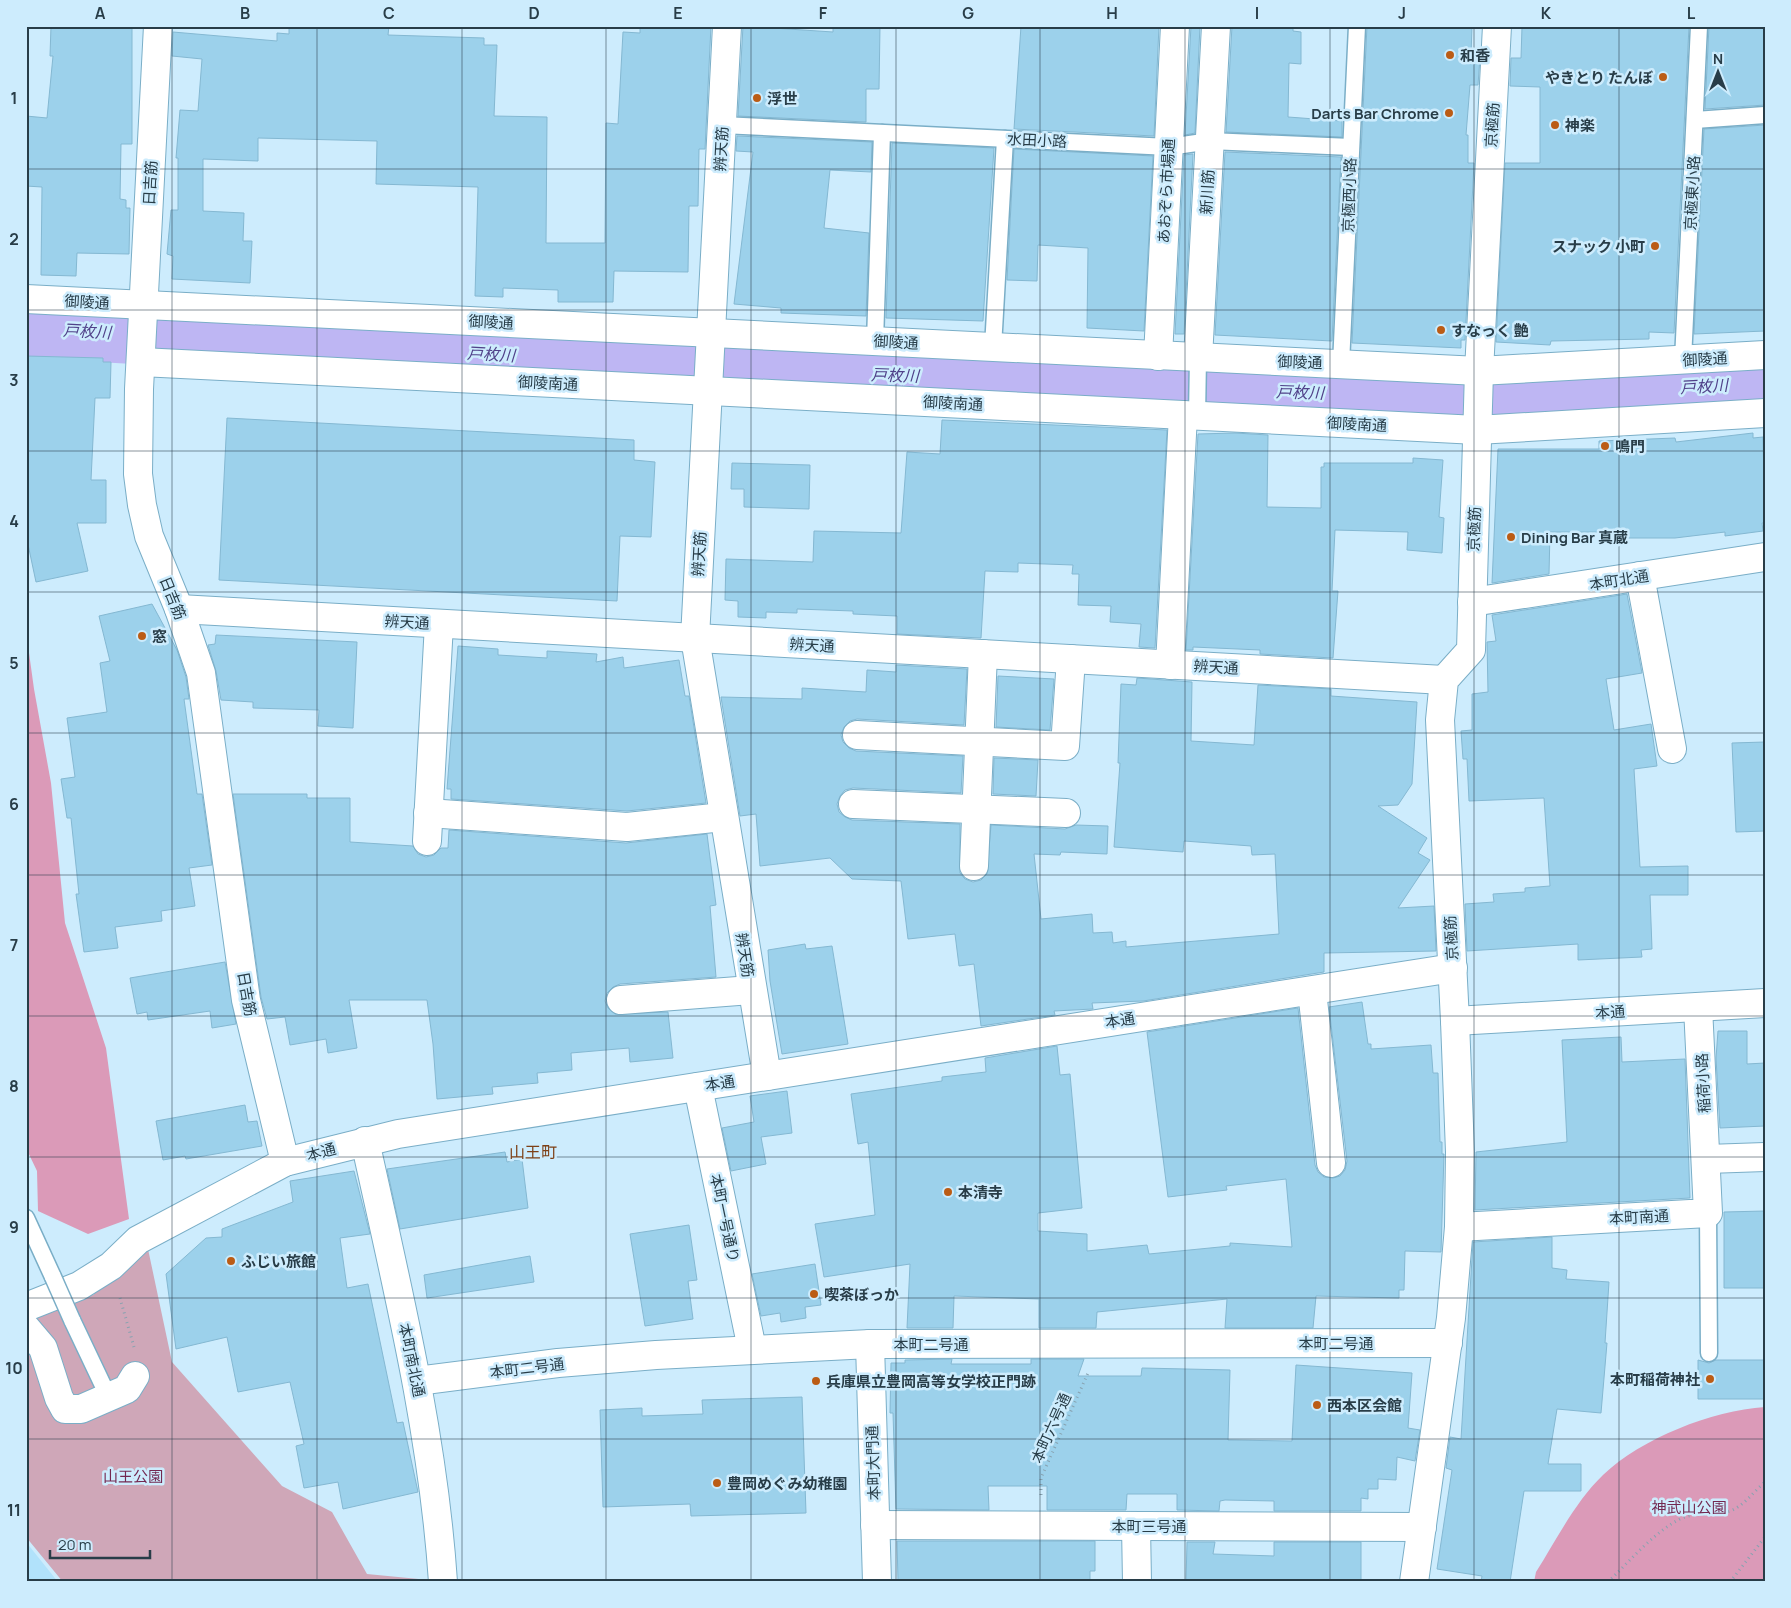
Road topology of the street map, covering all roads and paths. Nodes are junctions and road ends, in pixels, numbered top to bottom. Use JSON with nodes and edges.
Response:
{"nodes":[{"id":1,"x":158,"y":26,"type":"edge"},
{"id":2,"x":727,"y":26,"type":"edge"},
{"id":3,"x":1175,"y":26,"type":"edge"},
{"id":4,"x":1216,"y":26,"type":"edge"},
{"id":5,"x":1356,"y":26,"type":"edge"},
{"id":6,"x":1497,"y":26,"type":"edge"},
{"id":7,"x":1699,"y":26,"type":"edge"},
{"id":8,"x":1765,"y":115,"type":"edge"},
{"id":9,"x":1695,"y":120,"type":"junction"},
{"id":10,"x":722,"y":125,"type":"junction"},
{"id":11,"x":882,"y":133,"type":"junction"},
{"id":12,"x":1004,"y":139,"type":"junction"},
{"id":13,"x":1210,"y":141,"type":"junction"},
{"id":14,"x":1169,"y":147,"type":"junction"},
{"id":15,"x":1351,"y":147,"type":"junction"},
{"id":16,"x":26,"y":299,"type":"edge"},
{"id":17,"x":144,"y":309,"type":"junction"},
{"id":18,"x":711,"y":338,"type":"junction"},
{"id":19,"x":875,"y":341,"type":"junction"},
{"id":20,"x":993,"y":347,"type":"junction"},
{"id":21,"x":1765,"y":355,"type":"edge"},
{"id":22,"x":1158,"y":356,"type":"junction"},
{"id":23,"x":141,"y":358,"type":"junction"},
{"id":24,"x":1683,"y":360,"type":"junction"},
{"id":25,"x":1198,"y":363,"type":"junction"},
{"id":26,"x":1341,"y":364,"type":"junction"},
{"id":27,"x":1479,"y":375,"type":"junction"},
{"id":28,"x":708,"y":386,"type":"junction"},
{"id":29,"x":1192,"y":413,"type":"junction"},
{"id":30,"x":1765,"y":413,"type":"edge"},
{"id":31,"x":1477,"y":425,"type":"junction"},
{"id":32,"x":1765,"y":557,"type":"edge"},
{"id":33,"x":1640,"y":576,"type":"junction"},
{"id":34,"x":1472,"y":602,"type":"junction"},
{"id":35,"x":179,"y":609,"type":"junction"},
{"id":36,"x":439,"y":624,"type":"junction"},
{"id":37,"x":695,"y":638,"type":"junction"},
{"id":38,"x":983,"y":654,"type":"junction"},
{"id":39,"x":1071,"y":659,"type":"junction"},
{"id":40,"x":1170,"y":665,"type":"junction"},
{"id":41,"x":1444,"y":680,"type":"junction"},
{"id":42,"x":857,"y":735,"type":"dead end"},
{"id":43,"x":980,"y":742,"type":"junction"},
{"id":44,"x":1672,"y":749,"type":"dead end"},
{"id":45,"x":854,"y":804,"type":"dead end"},
{"id":46,"x":977,"y":810,"type":"junction"},
{"id":47,"x":428,"y":814,"type":"junction"},
{"id":48,"x":1066,"y":814,"type":"dead end"},
{"id":49,"x":723,"y":817,"type":"junction"},
{"id":50,"x":426,"y":840,"type":"dead end"},
{"id":51,"x":974,"y":866,"type":"dead end"},
{"id":52,"x":1453,"y":968,"type":"junction"},
{"id":53,"x":751,"y":990,"type":"junction"},
{"id":54,"x":1312,"y":990,"type":"junction"},
{"id":55,"x":621,"y":1000,"type":"dead end"},
{"id":56,"x":1765,"y":1003,"type":"edge"},
{"id":57,"x":1698,"y":1006,"type":"junction"},
{"id":58,"x":1455,"y":1022,"type":"junction"},
{"id":59,"x":767,"y":1076,"type":"junction"},
{"id":60,"x":698,"y":1087,"type":"junction"},
{"id":61,"x":365,"y":1141,"type":"junction"},
{"id":62,"x":1765,"y":1157,"type":"edge"},
{"id":63,"x":1707,"y":1159,"type":"junction"},
{"id":64,"x":286,"y":1162,"type":"junction"},
{"id":65,"x":1331,"y":1163,"type":"dead end"},
{"id":66,"x":1708,"y":1213,"type":"junction"},
{"id":67,"x":26,"y":1218,"type":"edge"},
{"id":68,"x":1459,"y":1227,"type":"junction"},
{"id":69,"x":111,"y":1266,"type":"junction"},
{"id":70,"x":26,"y":1307,"type":"edge"},
{"id":71,"x":26,"y":1328,"type":"edge"},
{"id":72,"x":1448,"y":1343,"type":"junction"},
{"id":73,"x":870,"y":1344,"type":"junction"},
{"id":74,"x":1101,"y":1344,"type":"junction"},
{"id":75,"x":752,"y":1349,"type":"junction"},
{"id":76,"x":1709,"y":1354,"type":"dead end"},
{"id":77,"x":135,"y":1376,"type":"joint"},
{"id":78,"x":417,"y":1381,"type":"junction"},
{"id":79,"x":109,"y":1398,"type":"junction"},
{"id":80,"x":1765,"y":1482,"type":"edge"},
{"id":81,"x":875,"y":1525,"type":"junction"},
{"id":82,"x":1042,"y":1526,"type":"junction"},
{"id":83,"x":1136,"y":1526,"type":"junction"},
{"id":84,"x":1422,"y":1527,"type":"junction"},
{"id":85,"x":1765,"y":1536,"type":"edge"},
{"id":86,"x":443,"y":1582,"type":"edge"},
{"id":87,"x":877,"y":1582,"type":"edge"},
{"id":88,"x":1137,"y":1582,"type":"edge"},
{"id":89,"x":1414,"y":1582,"type":"edge"},
{"id":90,"x":1608,"y":1582,"type":"edge"},
{"id":91,"x":1730,"y":1582,"type":"edge"}],
"edges":[{"from":1,"to":17,"type":"street","name":"日吉筋"},
{"from":2,"to":10,"type":"street","name":"辨天筋"},
{"from":3,"to":14,"type":"street","name":"あおぞら市場通"},
{"from":4,"to":13,"type":"street","name":"新川筋"},
{"from":5,"to":15,"type":"lane","name":"京極西小路"},
{"from":6,"to":27,"type":"street","name":"京極筋"},
{"from":7,"to":9,"type":"lane","name":"京極東小路"},
{"from":8,"to":9,"type":"lane"},
{"from":9,"to":24,"type":"lane","name":"京極東小路"},
{"from":10,"to":11,"type":"lane","name":"水田小路"},
{"from":10,"to":18,"type":"street","name":"辨天筋"},
{"from":11,"to":12,"type":"lane","name":"水田小路"},
{"from":11,"to":19,"type":"lane"},
{"from":12,"to":14,"type":"lane","name":"水田小路"},
{"from":12,"to":20,"type":"lane"},
{"from":13,"to":14,"type":"lane","name":"水田小路"},
{"from":13,"to":15,"type":"lane","name":"水田小路"},
{"from":13,"to":25,"type":"street","name":"新川筋"},
{"from":14,"to":22,"type":"street","name":"あおぞら市場通"},
{"from":15,"to":26,"type":"lane","name":"京極西小路"},
{"from":16,"to":17,"type":"street","name":"御陵通"},
{"from":17,"to":18,"type":"street","name":"御陵通"},
{"from":17,"to":23,"type":"street","name":"日吉筋"},
{"from":18,"to":19,"type":"street","name":"御陵通"},
{"from":18,"to":28,"type":"street","name":"辨天筋"},
{"from":19,"to":20,"type":"street","name":"御陵通"},
{"from":20,"to":22,"type":"street","name":"御陵通"},
{"from":21,"to":24,"type":"street","name":"御陵通"},
{"from":22,"to":25,"type":"street","name":"御陵通"},
{"from":23,"to":28,"type":"street","name":"御陵南通"},
{"from":23,"to":35,"type":"street","name":"日吉筋"},
{"from":24,"to":27,"type":"street","name":"御陵通"},
{"from":25,"to":26,"type":"street","name":"御陵通"},
{"from":25,"to":29,"type":"lane"},
{"from":26,"to":27,"type":"street","name":"御陵通"},
{"from":27,"to":31,"type":"street","name":"京極筋"},
{"from":28,"to":29,"type":"street","name":"御陵南通"},
{"from":28,"to":37,"type":"street","name":"辨天筋"},
{"from":29,"to":31,"type":"street","name":"御陵南通"},
{"from":29,"to":40,"type":"street"},
{"from":30,"to":31,"type":"street","name":"御陵南通"},
{"from":31,"to":34,"type":"street","name":"京極筋"},
{"from":32,"to":33,"type":"street","name":"本町北通"},
{"from":33,"to":34,"type":"street","name":"本町北通"},
{"from":33,"to":44,"type":"street"},
{"from":34,"to":41,"type":"street","name":"京極筋"},
{"from":35,"to":36,"type":"street","name":"辨天通"},
{"from":35,"to":64,"type":"street","name":"日吉筋"},
{"from":36,"to":37,"type":"street","name":"辨天通"},
{"from":36,"to":47,"type":"street"},
{"from":37,"to":38,"type":"street","name":"辨天通"},
{"from":37,"to":49,"type":"street","name":"辨天筋"},
{"from":38,"to":39,"type":"street","name":"辨天通"},
{"from":38,"to":43,"type":"street"},
{"from":39,"to":40,"type":"street","name":"辨天通"},
{"from":39,"to":43,"type":"street"},
{"from":40,"to":41,"type":"street","name":"辨天通"},
{"from":41,"to":52,"type":"street","name":"京極筋"},
{"from":42,"to":43,"type":"street"},
{"from":43,"to":46,"type":"street"},
{"from":45,"to":46,"type":"street"},
{"from":46,"to":48,"type":"street"},
{"from":46,"to":51,"type":"street"},
{"from":47,"to":49,"type":"street"},
{"from":47,"to":50,"type":"street"},
{"from":49,"to":53,"type":"street","name":"辨天筋"},
{"from":52,"to":54,"type":"street","name":"本通"},
{"from":52,"to":58,"type":"street","name":"京極筋"},
{"from":53,"to":55,"type":"street"},
{"from":53,"to":59,"type":"street","name":"辨天筋"},
{"from":54,"to":59,"type":"street","name":"本通"},
{"from":54,"to":65,"type":"street"},
{"from":56,"to":57,"type":"street","name":"本通"},
{"from":57,"to":58,"type":"street","name":"本通"},
{"from":57,"to":63,"type":"street","name":"稲荷小路"},
{"from":58,"to":68,"type":"street","name":"京極筋"},
{"from":59,"to":60,"type":"street","name":"本通"},
{"from":60,"to":61,"type":"street","name":"本通"},
{"from":60,"to":75,"type":"street","name":"本町一号通り"},
{"from":61,"to":64,"type":"street","name":"本通"},
{"from":61,"to":78,"type":"street","name":"本町南北通"},
{"from":62,"to":63,"type":"street"},
{"from":63,"to":66,"type":"street"},
{"from":64,"to":69,"type":"street","name":"本通"},
{"from":66,"to":68,"type":"street","name":"本町南通"},
{"from":66,"to":76,"type":"lane"},
{"from":67,"to":79,"type":"lane","bridge":true},
{"from":68,"to":72,"type":"street","name":"京極筋"},
{"from":69,"to":70,"type":"street","name":"本通"},
{"from":69,"to":77,"type":"path"},
{"from":71,"to":79,"type":"street"},
{"from":72,"to":74,"type":"street","name":"本町二号通"},
{"from":72,"to":84,"type":"street","name":"京極筋"},
{"from":73,"to":74,"type":"street","name":"本町二号通"},
{"from":73,"to":75,"type":"street","name":"本町二号通"},
{"from":73,"to":81,"type":"street","name":"本町大門通"},
{"from":74,"to":82,"type":"path","name":"本町六号通"},
{"from":75,"to":78,"type":"street","name":"本町二号通"},
{"from":77,"to":79,"type":"street"},
{"from":78,"to":86,"type":"street","name":"本町南北通"},
{"from":80,"to":90,"type":"path"},
{"from":81,"to":82,"type":"street","name":"本町三号通"},
{"from":81,"to":87,"type":"street","name":"本町大門通"},
{"from":82,"to":83,"type":"street","name":"本町三号通"},
{"from":83,"to":84,"type":"street","name":"本町三号通"},
{"from":83,"to":88,"type":"street"},
{"from":84,"to":89,"type":"street","name":"京極筋"},
{"from":85,"to":91,"type":"path"}]}
